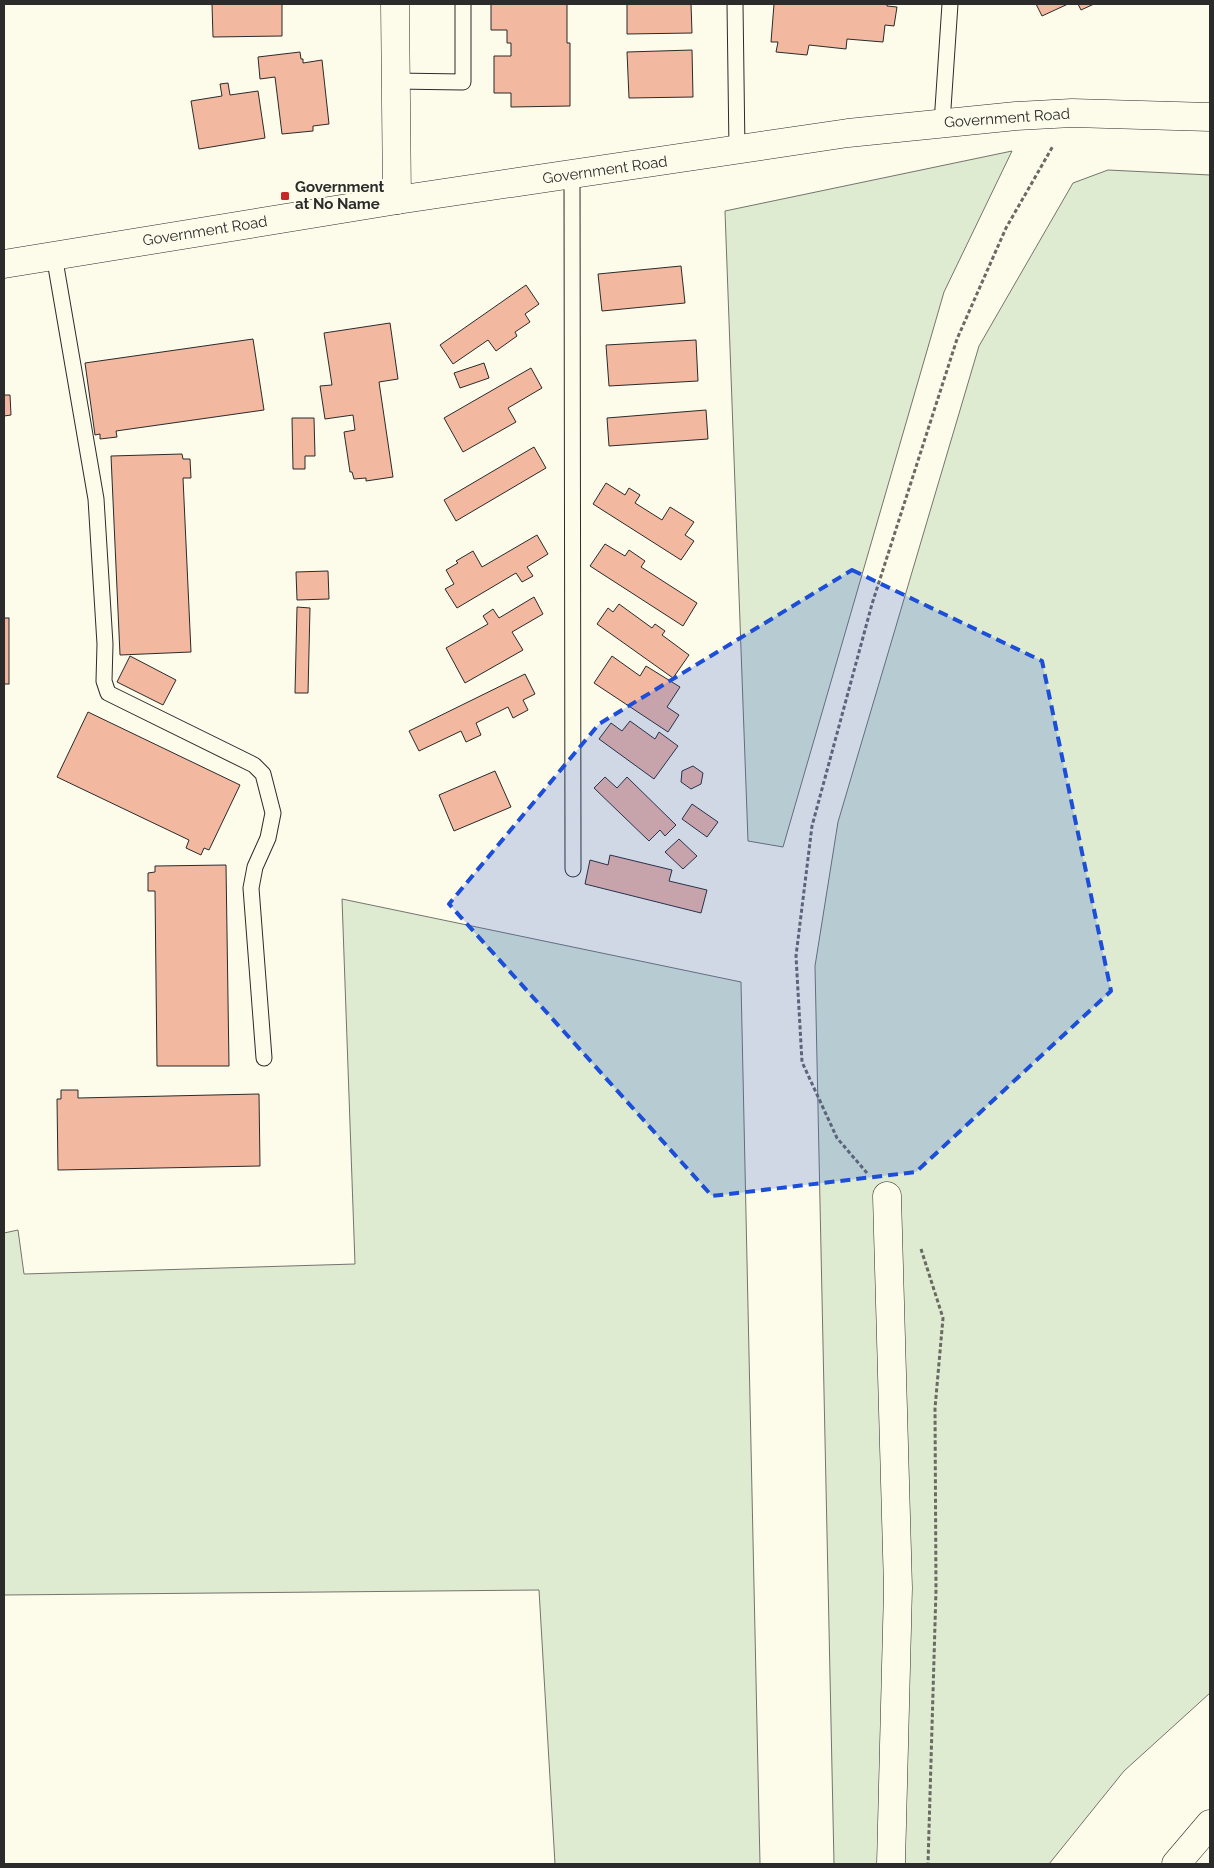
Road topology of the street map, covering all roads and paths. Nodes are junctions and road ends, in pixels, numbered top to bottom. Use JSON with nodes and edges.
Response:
{"nodes":[{"id":1,"x":395,"y":4,"type":"edge"},
{"id":2,"x":464,"y":4,"type":"edge"},
{"id":3,"x":735,"y":4,"type":"edge"},
{"id":4,"x":950,"y":4,"type":"edge"},
{"id":5,"x":395,"y":80,"type":"junction"},
{"id":6,"x":1072,"y":113,"type":"junction"},
{"id":7,"x":1210,"y":117,"type":"edge"},
{"id":8,"x":942,"y":123,"type":"junction"},
{"id":9,"x":738,"y":151,"type":"junction"},
{"id":10,"x":572,"y":175,"type":"junction"},
{"id":11,"x":396,"y":200,"type":"junction"},
{"id":12,"x":54,"y":255,"type":"junction"},
{"id":13,"x":4,"y":264,"type":"edge"},
{"id":14,"x":573,"y":869,"type":"dead end"},
{"id":15,"x":796,"y":956,"type":"dead end"},
{"id":16,"x":264,"y":1058,"type":"dead end"},
{"id":17,"x":887,"y":1196,"type":"dead end"},
{"id":18,"x":1210,"y":1824,"type":"edge"},
{"id":19,"x":891,"y":1864,"type":"edge"},
{"id":20,"x":1176,"y":1864,"type":"edge"}],
"edges":[{"from":1,"to":5,"type":"main road"},
{"from":2,"to":5,"type":"lane"},
{"from":3,"to":9,"type":"lane"},
{"from":4,"to":8,"type":"lane"},
{"from":5,"to":11,"type":"main road"},
{"from":6,"to":7,"type":"main road","name":"Government Road"},
{"from":6,"to":8,"type":"main road","name":"Government Road"},
{"from":6,"to":15,"type":"path"},
{"from":8,"to":9,"type":"main road","name":"Government Road"},
{"from":9,"to":10,"type":"main road","name":"Government Road"},
{"from":10,"to":11,"type":"main road","name":"Government Road"},
{"from":10,"to":14,"type":"lane"},
{"from":11,"to":12,"type":"main road","name":"Government Road"},
{"from":12,"to":13,"type":"main road","name":"Government Road"},
{"from":12,"to":16,"type":"lane"},
{"from":17,"to":19,"type":"main road"},
{"from":18,"to":20,"type":"main road"}]}
